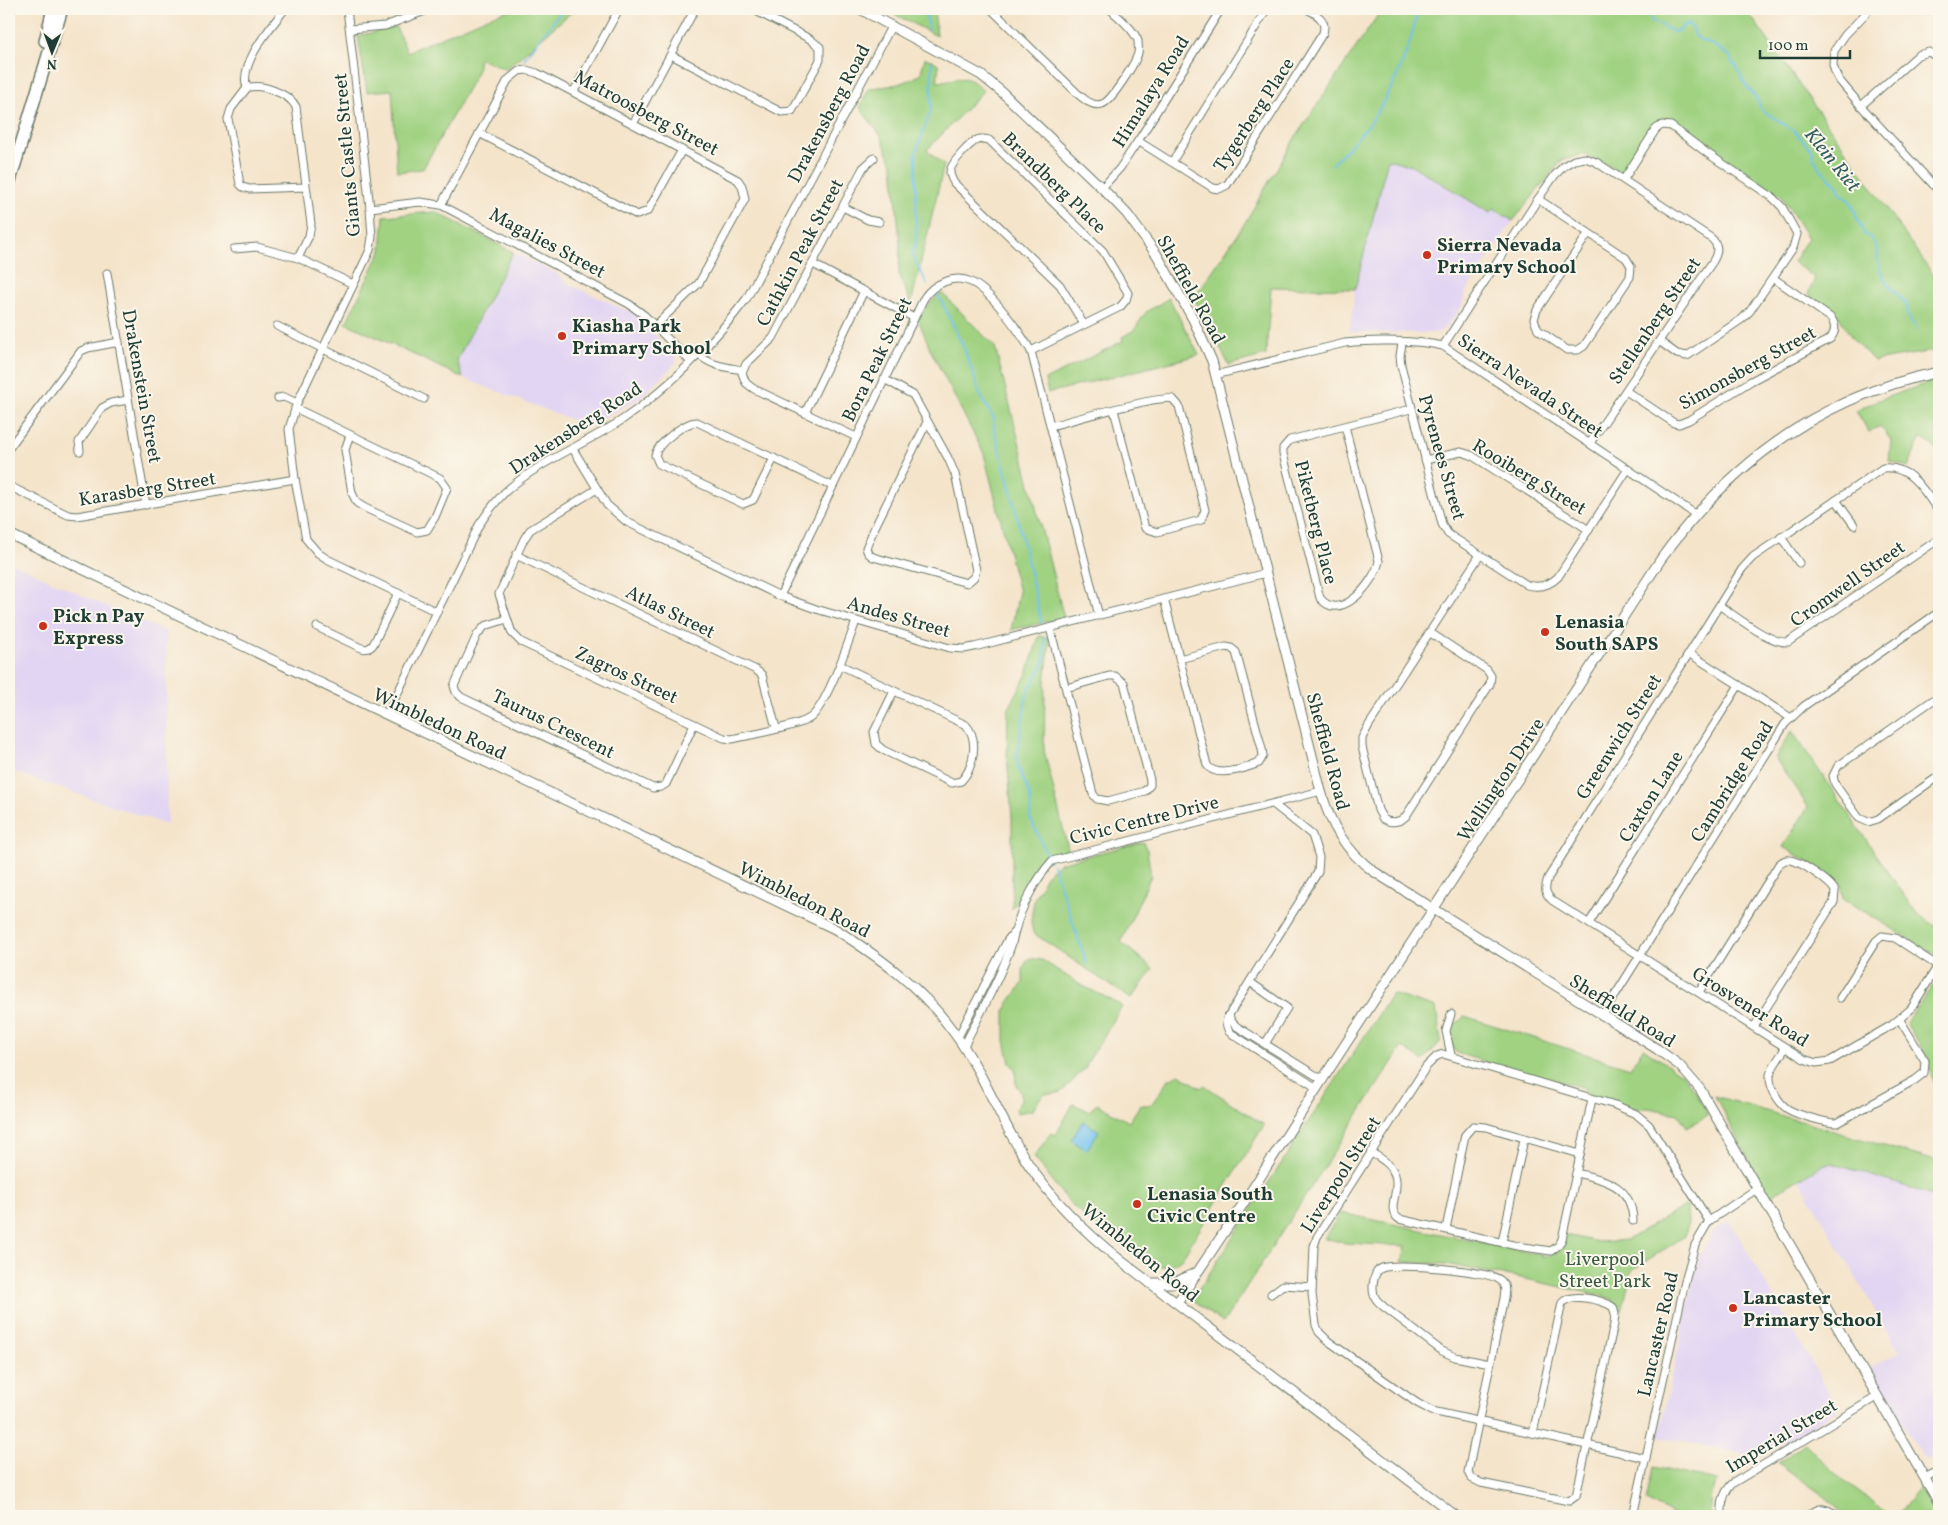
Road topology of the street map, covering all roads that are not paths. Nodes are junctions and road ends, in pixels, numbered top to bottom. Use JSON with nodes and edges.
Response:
{"nodes":[{"id":1,"x":53,"y":9,"type":"edge"},
{"id":2,"x":62,"y":9,"type":"edge"},
{"id":3,"x":285,"y":9,"type":"edge"},
{"id":4,"x":347,"y":9,"type":"edge"},
{"id":5,"x":430,"y":9,"type":"edge"},
{"id":6,"x":619,"y":9,"type":"edge"},
{"id":7,"x":695,"y":9,"type":"edge"},
{"id":8,"x":752,"y":9,"type":"edge"},
{"id":9,"x":860,"y":9,"type":"edge"},
{"id":10,"x":991,"y":9,"type":"edge"},
{"id":11,"x":1110,"y":9,"type":"edge"},
{"id":12,"x":1221,"y":9,"type":"edge"},
{"id":13,"x":1267,"y":9,"type":"edge"},
{"id":14,"x":1307,"y":9,"type":"edge"},
{"id":15,"x":1870,"y":9,"type":"edge"},
{"id":16,"x":892,"y":25,"type":"junction"},
{"id":17,"x":350,"y":29,"type":"junction"},
{"id":18,"x":671,"y":54,"type":"junction"},
{"id":19,"x":1939,"y":59,"type":"edge"},
{"id":20,"x":247,"y":88,"type":"junction"},
{"id":21,"x":574,"y":92,"type":"junction"},
{"id":22,"x":1862,"y":106,"type":"junction"},
{"id":23,"x":633,"y":124,"type":"junction"},
{"id":24,"x":479,"y":133,"type":"junction"},
{"id":25,"x":1138,"y":141,"type":"junction"},
{"id":26,"x":682,"y":150,"type":"junction"},
{"id":27,"x":874,"y":158,"type":"dead end"},
{"id":28,"x":9,"y":162,"type":"edge"},
{"id":29,"x":1172,"y":162,"type":"junction"},
{"id":30,"x":1624,"y":179,"type":"junction"},
{"id":31,"x":9,"y":184,"type":"edge"},
{"id":32,"x":306,"y":187,"type":"junction"},
{"id":33,"x":1102,"y":188,"type":"junction"},
{"id":34,"x":1939,"y":191,"type":"edge"},
{"id":35,"x":1538,"y":199,"type":"junction"},
{"id":36,"x":441,"y":204,"type":"junction"},
{"id":37,"x":842,"y":207,"type":"junction"},
{"id":38,"x":370,"y":208,"type":"junction"},
{"id":39,"x":880,"y":222,"type":"dead end"},
{"id":40,"x":1588,"y":234,"type":"junction"},
{"id":41,"x":234,"y":249,"type":"dead end"},
{"id":42,"x":298,"y":258,"type":"junction"},
{"id":43,"x":813,"y":264,"type":"junction"},
{"id":44,"x":107,"y":273,"type":"dead end"},
{"id":45,"x":1773,"y":278,"type":"junction"},
{"id":46,"x":353,"y":284,"type":"junction"},
{"id":47,"x":864,"y":291,"type":"junction"},
{"id":48,"x":914,"y":318,"type":"junction"},
{"id":49,"x":1084,"y":325,"type":"junction"},
{"id":50,"x":277,"y":326,"type":"dead end"},
{"id":51,"x":656,"y":326,"type":"junction"},
{"id":52,"x":1659,"y":341,"type":"junction"},
{"id":53,"x":119,"y":342,"type":"junction"},
{"id":54,"x":1402,"y":342,"type":"junction"},
{"id":55,"x":1443,"y":346,"type":"junction"},
{"id":56,"x":323,"y":350,"type":"junction"},
{"id":57,"x":1032,"y":351,"type":"junction"},
{"id":58,"x":698,"y":354,"type":"junction"},
{"id":59,"x":690,"y":362,"type":"junction"},
{"id":60,"x":742,"y":370,"type":"junction"},
{"id":61,"x":1939,"y":372,"type":"edge"},
{"id":62,"x":1215,"y":376,"type":"junction"},
{"id":63,"x":884,"y":379,"type":"junction"},
{"id":64,"x":1626,"y":391,"type":"junction"},
{"id":65,"x":278,"y":398,"type":"dead end"},
{"id":66,"x":424,"y":399,"type":"dead end"},
{"id":67,"x":128,"y":400,"type":"junction"},
{"id":68,"x":296,"y":406,"type":"junction"},
{"id":69,"x":1411,"y":409,"type":"junction"},
{"id":70,"x":1114,"y":410,"type":"junction"},
{"id":71,"x":806,"y":413,"type":"junction"},
{"id":72,"x":927,"y":422,"type":"junction"},
{"id":73,"x":1051,"y":426,"type":"junction"},
{"id":74,"x":1345,"y":426,"type":"junction"},
{"id":75,"x":350,"y":435,"type":"junction"},
{"id":76,"x":856,"y":437,"type":"junction"},
{"id":77,"x":1590,"y":443,"type":"junction"},
{"id":78,"x":9,"y":448,"type":"edge"},
{"id":79,"x":573,"y":448,"type":"junction"},
{"id":80,"x":80,"y":451,"type":"dead end"},
{"id":81,"x":774,"y":458,"type":"junction"},
{"id":82,"x":1426,"y":460,"type":"junction"},
{"id":83,"x":1628,"y":470,"type":"junction"},
{"id":84,"x":295,"y":479,"type":"junction"},
{"id":85,"x":9,"y":486,"type":"edge"},
{"id":86,"x":832,"y":486,"type":"junction"},
{"id":87,"x":597,"y":489,"type":"junction"},
{"id":88,"x":1836,"y":500,"type":"junction"},
{"id":89,"x":146,"y":505,"type":"junction"},
{"id":90,"x":1939,"y":512,"type":"edge"},
{"id":91,"x":1695,"y":514,"type":"junction"},
{"id":92,"x":1854,"y":526,"type":"dead end"},
{"id":93,"x":1589,"y":530,"type":"junction"},
{"id":94,"x":9,"y":534,"type":"edge"},
{"id":95,"x":1781,"y":536,"type":"junction"},
{"id":96,"x":1939,"y":540,"type":"edge"},
{"id":97,"x":516,"y":555,"type":"junction"},
{"id":98,"x":1480,"y":555,"type":"junction"},
{"id":99,"x":1799,"y":562,"type":"dead end"},
{"id":100,"x":1266,"y":573,"type":"junction"},
{"id":101,"x":398,"y":593,"type":"junction"},
{"id":102,"x":780,"y":596,"type":"junction"},
{"id":103,"x":1164,"y":599,"type":"junction"},
{"id":104,"x":1720,"y":606,"type":"junction"},
{"id":105,"x":437,"y":612,"type":"junction"},
{"id":106,"x":1939,"y":612,"type":"edge"},
{"id":107,"x":1099,"y":616,"type":"junction"},
{"id":108,"x":506,"y":619,"type":"junction"},
{"id":109,"x":856,"y":621,"type":"junction"},
{"id":110,"x":317,"y":627,"type":"dead end"},
{"id":111,"x":1050,"y":628,"type":"junction"},
{"id":112,"x":1429,"y":632,"type":"junction"},
{"id":113,"x":1690,"y":654,"type":"junction"},
{"id":114,"x":1179,"y":659,"type":"junction"},
{"id":115,"x":840,"y":665,"type":"junction"},
{"id":116,"x":1739,"y":685,"type":"junction"},
{"id":117,"x":1066,"y":688,"type":"junction"},
{"id":118,"x":894,"y":691,"type":"junction"},
{"id":119,"x":1939,"y":696,"type":"edge"},
{"id":120,"x":386,"y":715,"type":"junction"},
{"id":121,"x":1791,"y":718,"type":"junction"},
{"id":122,"x":694,"y":724,"type":"junction"},
{"id":123,"x":776,"y":728,"type":"junction"},
{"id":124,"x":1939,"y":776,"type":"edge"},
{"id":125,"x":1321,"y":791,"type":"junction"},
{"id":126,"x":1273,"y":804,"type":"junction"},
{"id":127,"x":1548,"y":878,"type":"joint"},
{"id":128,"x":1434,"y":910,"type":"junction"},
{"id":129,"x":1589,"y":923,"type":"junction"},
{"id":130,"x":1015,"y":930,"type":"junction"},
{"id":131,"x":1639,"y":956,"type":"junction"},
{"id":132,"x":1939,"y":965,"type":"edge"},
{"id":133,"x":1250,"y":982,"type":"junction"},
{"id":134,"x":1699,"y":992,"type":"junction"},
{"id":135,"x":1840,"y":998,"type":"dead end"},
{"id":136,"x":1451,"y":1014,"type":"dead end"},
{"id":137,"x":1229,"y":1015,"type":"junction"},
{"id":138,"x":1602,"y":1016,"type":"junction"},
{"id":139,"x":1900,"y":1020,"type":"junction"},
{"id":140,"x":1754,"y":1027,"type":"junction"},
{"id":141,"x":958,"y":1037,"type":"junction"},
{"id":142,"x":1268,"y":1045,"type":"junction"},
{"id":143,"x":964,"y":1046,"type":"junction"},
{"id":144,"x":1786,"y":1048,"type":"junction"},
{"id":145,"x":1266,"y":1055,"type":"junction"},
{"id":146,"x":1451,"y":1055,"type":"junction"},
{"id":147,"x":1320,"y":1084,"type":"junction"},
{"id":148,"x":1592,"y":1098,"type":"junction"},
{"id":149,"x":1524,"y":1139,"type":"junction"},
{"id":150,"x":1371,"y":1153,"type":"junction"},
{"id":151,"x":1580,"y":1154,"type":"junction"},
{"id":152,"x":1576,"y":1173,"type":"junction"},
{"id":153,"x":1758,"y":1188,"type":"junction"},
{"id":154,"x":1708,"y":1220,"type":"junction"},
{"id":155,"x":1633,"y":1222,"type":"dead end"},
{"id":156,"x":1446,"y":1229,"type":"junction"},
{"id":157,"x":1502,"y":1242,"type":"junction"},
{"id":158,"x":1198,"y":1271,"type":"junction"},
{"id":159,"x":1150,"y":1283,"type":"junction"},
{"id":160,"x":1312,"y":1287,"type":"junction"},
{"id":161,"x":1272,"y":1294,"type":"dead end"},
{"id":162,"x":1177,"y":1303,"type":"junction"},
{"id":163,"x":1490,"y":1364,"type":"junction"},
{"id":164,"x":1878,"y":1396,"type":"junction"},
{"id":165,"x":1478,"y":1421,"type":"junction"},
{"id":166,"x":1533,"y":1433,"type":"junction"},
{"id":167,"x":1588,"y":1446,"type":"junction"},
{"id":168,"x":1646,"y":1458,"type":"junction"},
{"id":169,"x":1939,"y":1470,"type":"edge"},
{"id":170,"x":1925,"y":1478,"type":"junction"},
{"id":171,"x":1939,"y":1503,"type":"edge"},
{"id":172,"x":1456,"y":1516,"type":"edge"},
{"id":173,"x":1633,"y":1516,"type":"edge"},
{"id":174,"x":1722,"y":1516,"type":"edge"},
{"id":175,"x":1809,"y":1516,"type":"edge"},
{"id":176,"x":1838,"y":1516,"type":"edge"}],
"edges":[{"from":1,"to":28,"type":"main road"},
{"from":2,"to":31,"type":"main road"},
{"from":3,"to":20,"type":"street"},
{"from":4,"to":17,"type":"street","name":"Giants Castle Street"},
{"from":5,"to":17,"type":"street"},
{"from":6,"to":21,"type":"street"},
{"from":7,"to":18,"type":"street"},
{"from":8,"to":18,"type":"street"},
{"from":9,"to":16,"type":"street","name":"Sheffield Road"},
{"from":10,"to":11,"type":"street"},
{"from":12,"to":25,"type":"street","name":"Himalaya Road"},
{"from":13,"to":29,"type":"street"},
{"from":14,"to":29,"type":"street","name":"Tygerberg Place"},
{"from":15,"to":22,"type":"street"},
{"from":16,"to":33,"type":"street","name":"Sheffield Road"},
{"from":16,"to":58,"type":"street","name":"Drakensberg Road"},
{"from":17,"to":38,"type":"street","name":"Giants Castle Street"},
{"from":18,"to":23,"type":"street"},
{"from":19,"to":22,"type":"street"},
{"from":20,"to":32,"type":"street"},
{"from":20,"to":32,"type":"street"},
{"from":21,"to":23,"type":"street","name":"Matroosberg Street"},
{"from":21,"to":24,"type":"street","name":"Matroosberg Street"},
{"from":22,"to":34,"type":"street"},
{"from":23,"to":26,"type":"street","name":"Matroosberg Street"},
{"from":24,"to":26,"type":"street"},
{"from":24,"to":36,"type":"street","name":"Matroosberg Street"},
{"from":25,"to":29,"type":"street","name":"Tygerberg Place"},
{"from":25,"to":33,"type":"street","name":"Himalaya Road"},
{"from":26,"to":51,"type":"street","name":"Matroosberg Street"},
{"from":27,"to":37,"type":"street","name":"Cathkin Peak Street"},
{"from":30,"to":35,"type":"street","name":"Stellenberg Street"},
{"from":30,"to":45,"type":"street"},
{"from":30,"to":52,"type":"street","name":"Stellenberg Street"},
{"from":32,"to":42,"type":"street"},
{"from":33,"to":62,"type":"street","name":"Sheffield Road"},
{"from":35,"to":40,"type":"street"},
{"from":35,"to":55,"type":"street","name":"Stellenberg Street"},
{"from":36,"to":38,"type":"street","name":"Magalies Street"},
{"from":36,"to":51,"type":"street","name":"Magalies Street"},
{"from":37,"to":39,"type":"street"},
{"from":37,"to":43,"type":"street","name":"Cathkin Peak Street"},
{"from":38,"to":46,"type":"street","name":"Giants Castle Street"},
{"from":40,"to":40,"type":"street"},
{"from":41,"to":42,"type":"street"},
{"from":42,"to":46,"type":"street"},
{"from":43,"to":47,"type":"street"},
{"from":43,"to":60,"type":"street","name":"Cathkin Peak Street"},
{"from":44,"to":53,"type":"street","name":"Drakenstein Street"},
{"from":45,"to":52,"type":"street"},
{"from":45,"to":64,"type":"street","name":"Simonsberg Street"},
{"from":46,"to":56,"type":"street","name":"Giants Castle Street"},
{"from":47,"to":48,"type":"street"},
{"from":47,"to":71,"type":"street"},
{"from":48,"to":57,"type":"street","name":"Bora Peak Street"},
{"from":48,"to":63,"type":"street","name":"Bora Peak Street"},
{"from":49,"to":49,"type":"street","name":"Brandberg Place"},
{"from":49,"to":57,"type":"street","name":"Brandberg Place"},
{"from":50,"to":56,"type":"street"},
{"from":51,"to":59,"type":"street","name":"Magalies Street"},
{"from":52,"to":64,"type":"street","name":"Stellenberg Street"},
{"from":53,"to":67,"type":"street","name":"Drakenstein Street"},
{"from":53,"to":78,"type":"street"},
{"from":54,"to":55,"type":"street","name":"Sierra Nevada Street"},
{"from":54,"to":62,"type":"street","name":"Sierra Nevada Street"},
{"from":54,"to":69,"type":"street","name":"Pyrenees Street"},
{"from":55,"to":77,"type":"street","name":"Sierra Nevada Street"},
{"from":56,"to":66,"type":"street"},
{"from":56,"to":68,"type":"street","name":"Giants Castle Street"},
{"from":57,"to":73,"type":"street","name":"Bora Peak Street"},
{"from":58,"to":59,"type":"street","name":"Drakensberg Road"},
{"from":58,"to":60,"type":"street"},
{"from":59,"to":79,"type":"street","name":"Drakensberg Road"},
{"from":60,"to":71,"type":"street"},
{"from":61,"to":91,"type":"street","name":"Wellington Drive"},
{"from":62,"to":100,"type":"street","name":"Sheffield Road"},
{"from":63,"to":72,"type":"street"},
{"from":63,"to":76,"type":"street","name":"Bora Peak Street"},
{"from":64,"to":77,"type":"street","name":"Stellenberg Street"},
{"from":65,"to":68,"type":"street"},
{"from":67,"to":80,"type":"street"},
{"from":67,"to":89,"type":"street","name":"Drakenstein Street"},
{"from":68,"to":75,"type":"street"},
{"from":68,"to":84,"type":"street","name":"Giants Castle Street"},
{"from":69,"to":74,"type":"street","name":"Piketberg Place"},
{"from":69,"to":82,"type":"street","name":"Pyrenees Street"},
{"from":70,"to":70,"type":"street"},
{"from":70,"to":73,"type":"street"},
{"from":71,"to":76,"type":"street"},
{"from":72,"to":72,"type":"street"},
{"from":73,"to":107,"type":"street","name":"Bora Peak Street"},
{"from":74,"to":74,"type":"street","name":"Piketberg Place"},
{"from":75,"to":75,"type":"street"},
{"from":76,"to":86,"type":"street","name":"Bora Peak Street"},
{"from":77,"to":83,"type":"street","name":"Sierra Nevada Street"},
{"from":79,"to":87,"type":"street","name":"Andes Street"},
{"from":79,"to":105,"type":"street","name":"Drakensberg Road"},
{"from":81,"to":81,"type":"street"},
{"from":81,"to":86,"type":"street"},
{"from":82,"to":93,"type":"street","name":"Rooiberg Street"},
{"from":82,"to":98,"type":"street","name":"Pyrenees Street"},
{"from":83,"to":91,"type":"street","name":"Sierra Nevada Street"},
{"from":83,"to":93,"type":"street","name":"Pyrenees Street"},
{"from":84,"to":89,"type":"street","name":"Karasberg Street"},
{"from":84,"to":101,"type":"street","name":"Giants Castle Street"},
{"from":85,"to":89,"type":"street","name":"Karasberg Street"},
{"from":86,"to":102,"type":"street","name":"Bora Peak Street"},
{"from":87,"to":97,"type":"street","name":"Zagros Street"},
{"from":87,"to":102,"type":"street","name":"Andes Street"},
{"from":88,"to":90,"type":"street","name":"Greenwich Street"},
{"from":88,"to":92,"type":"street"},
{"from":88,"to":95,"type":"street","name":"Greenwich Street"},
{"from":91,"to":128,"type":"street","name":"Wellington Drive"},
{"from":93,"to":98,"type":"street","name":"Pyrenees Street"},
{"from":94,"to":120,"type":"street","name":"Wimbledon Road"},
{"from":95,"to":99,"type":"street"},
{"from":95,"to":104,"type":"street","name":"Greenwich Street"},
{"from":96,"to":104,"type":"street","name":"Cromwell Street"},
{"from":97,"to":108,"type":"street","name":"Zagros Street"},
{"from":97,"to":123,"type":"street","name":"Atlas Street"},
{"from":98,"to":112,"type":"street"},
{"from":100,"to":103,"type":"street","name":"Andes Street"},
{"from":100,"to":125,"type":"street","name":"Sheffield Road"},
{"from":101,"to":105,"type":"street","name":"Giants Castle Street"},
{"from":101,"to":110,"type":"street"},
{"from":102,"to":109,"type":"street","name":"Andes Street"},
{"from":103,"to":107,"type":"street","name":"Andes Street"},
{"from":103,"to":114,"type":"street"},
{"from":104,"to":113,"type":"street","name":"Greenwich Street"},
{"from":105,"to":120,"type":"street","name":"Drakensberg Road"},
{"from":106,"to":121,"type":"street","name":"Cambridge Road"},
{"from":107,"to":111,"type":"street","name":"Andes Street"},
{"from":108,"to":122,"type":"street","name":"Zagros Street"},
{"from":108,"to":122,"type":"street","name":"Taurus Crescent"},
{"from":109,"to":111,"type":"street","name":"Andes Street"},
{"from":109,"to":115,"type":"street","name":"Zagros Street"},
{"from":111,"to":117,"type":"street"},
{"from":112,"to":112,"type":"street"},
{"from":113,"to":116,"type":"street"},
{"from":113,"to":127,"type":"street","name":"Greenwich Street"},
{"from":114,"to":114,"type":"street"},
{"from":115,"to":118,"type":"street"},
{"from":115,"to":123,"type":"street","name":"Zagros Street"},
{"from":116,"to":121,"type":"street"},
{"from":116,"to":129,"type":"street","name":"Caxton Lane"},
{"from":117,"to":117,"type":"street"},
{"from":118,"to":118,"type":"street"},
{"from":119,"to":124,"type":"street"},
{"from":120,"to":141,"type":"street","name":"Wimbledon Road"},
{"from":121,"to":131,"type":"street","name":"Cambridge Road"},
{"from":122,"to":123,"type":"street","name":"Zagros Street"},
{"from":125,"to":126,"type":"street","name":"Civic Centre Drive"},
{"from":125,"to":128,"type":"street","name":"Sheffield Road"},
{"from":126,"to":130,"type":"street","name":"Civic Centre Drive"},
{"from":126,"to":133,"type":"street"},
{"from":127,"to":129,"type":"street","name":"Grosvener Road"},
{"from":128,"to":138,"type":"street","name":"Sheffield Road"},
{"from":128,"to":147,"type":"street","name":"Wellington Drive"},
{"from":129,"to":131,"type":"street","name":"Grosvener Road"},
{"from":130,"to":141,"type":"street","name":"Civic Centre Drive"},
{"from":130,"to":143,"type":"street","name":"Civic Centre Drive"},
{"from":131,"to":134,"type":"street","name":"Grosvener Road"},
{"from":131,"to":138,"type":"street","name":"Cambridge Road"},
{"from":132,"to":135,"type":"street"},
{"from":132,"to":139,"type":"street","name":"Grosvener Road"},
{"from":133,"to":137,"type":"street"},
{"from":133,"to":142,"type":"street"},
{"from":134,"to":140,"type":"street","name":"Grosvener Road"},
{"from":134,"to":140,"type":"street"},
{"from":136,"to":146,"type":"street"},
{"from":137,"to":142,"type":"street"},
{"from":137,"to":145,"type":"street"},
{"from":138,"to":153,"type":"street","name":"Sheffield Road"},
{"from":139,"to":144,"type":"street","name":"Grosvener Road"},
{"from":139,"to":144,"type":"street"},
{"from":140,"to":144,"type":"street","name":"Grosvener Road"},
{"from":141,"to":143,"type":"street","name":"Wimbledon Road"},
{"from":142,"to":145,"type":"street"},
{"from":142,"to":147,"type":"street"},
{"from":143,"to":159,"type":"street","name":"Wimbledon Road"},
{"from":145,"to":147,"type":"street"},
{"from":146,"to":148,"type":"street"},
{"from":146,"to":150,"type":"street","name":"Liverpool Street"},
{"from":147,"to":158,"type":"street","name":"Wellington Drive"},
{"from":148,"to":151,"type":"street"},
{"from":148,"to":154,"type":"street"},
{"from":149,"to":151,"type":"street"},
{"from":149,"to":156,"type":"street"},
{"from":149,"to":157,"type":"street"},
{"from":150,"to":156,"type":"street"},
{"from":150,"to":160,"type":"street","name":"Liverpool Street"},
{"from":151,"to":152,"type":"street"},
{"from":152,"to":155,"type":"street"},
{"from":152,"to":157,"type":"street"},
{"from":153,"to":154,"type":"street","name":"Lancaster Road"},
{"from":153,"to":164,"type":"street","name":"Sheffield Road"},
{"from":154,"to":168,"type":"street","name":"Lancaster Road"},
{"from":156,"to":157,"type":"street"},
{"from":158,"to":159,"type":"street"},
{"from":158,"to":162,"type":"street","name":"Wellington Drive"},
{"from":159,"to":162,"type":"street","name":"Wimbledon Road"},
{"from":160,"to":161,"type":"street"},
{"from":160,"to":165,"type":"street","name":"Liverpool Street"},
{"from":162,"to":172,"type":"street","name":"Wimbledon Road"},
{"from":163,"to":163,"type":"street"},
{"from":163,"to":165,"type":"street"},
{"from":164,"to":170,"type":"street","name":"Sheffield Road"},
{"from":164,"to":174,"type":"street","name":"Imperial Street"},
{"from":165,"to":166,"type":"street","name":"Liverpool Street"},
{"from":165,"to":167,"type":"street"},
{"from":166,"to":167,"type":"street","name":"Liverpool Street"},
{"from":166,"to":167,"type":"street"},
{"from":167,"to":168,"type":"street","name":"Liverpool Street"},
{"from":168,"to":173,"type":"street","name":"Lancaster Road"},
{"from":169,"to":170,"type":"street"},
{"from":170,"to":171,"type":"street","name":"Sheffield Road"},
{"from":175,"to":176,"type":"street"}]}
